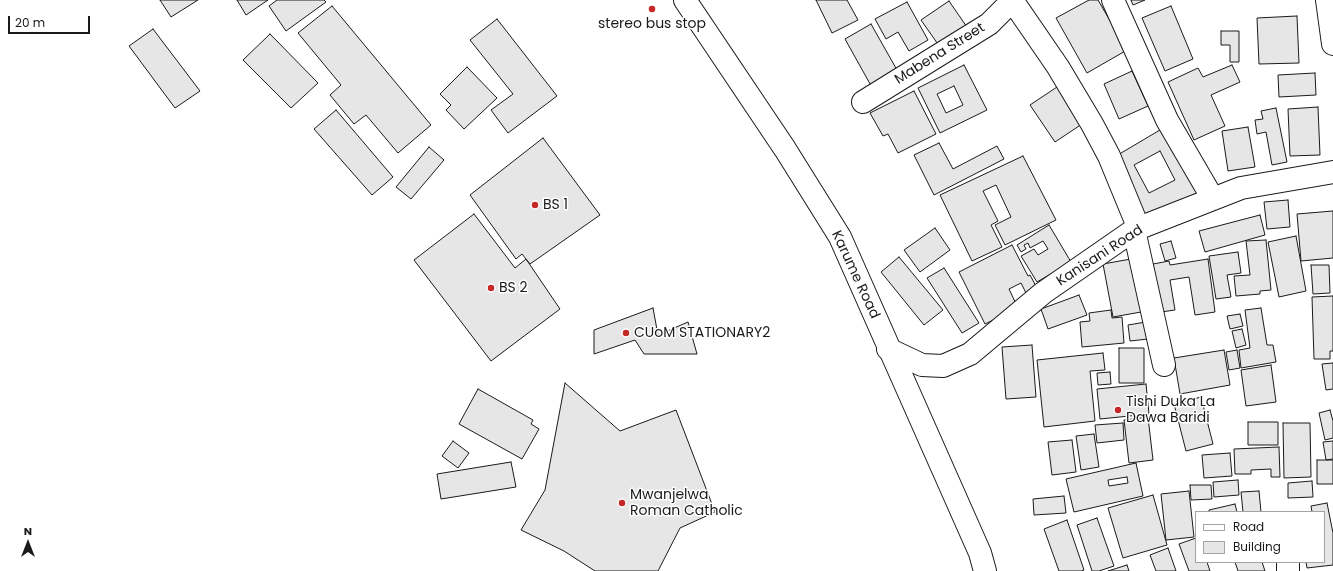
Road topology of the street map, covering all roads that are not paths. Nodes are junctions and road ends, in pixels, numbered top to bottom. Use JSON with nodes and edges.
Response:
{"nodes":[{"id":1,"x":685,"y":0,"type":"edge"},
{"id":2,"x":1113,"y":0,"type":"edge"},
{"id":3,"x":1327,"y":0,"type":"edge"},
{"id":4,"x":1014,"y":2,"type":"edge"},
{"id":5,"x":1333,"y":44,"type":"edge"},
{"id":6,"x":863,"y":102,"type":"dead end"},
{"id":7,"x":1333,"y":172,"type":"edge"},
{"id":8,"x":1213,"y":199,"type":"junction"},
{"id":9,"x":1136,"y":230,"type":"junction"},
{"id":10,"x":888,"y":349,"type":"junction"},
{"id":11,"x":1164,"y":365,"type":"dead end"},
{"id":12,"x":985,"y":571,"type":"edge"}],
"edges":[{"from":1,"to":10,"type":"main road","name":"Karume Road"},
{"from":2,"to":8,"type":"main road"},
{"from":3,"to":5,"type":"main road"},
{"from":4,"to":6,"type":"main road","name":"Mabena Street"},
{"from":4,"to":9,"type":"main road"},
{"from":7,"to":8,"type":"main road","name":"Kanisani Road"},
{"from":8,"to":9,"type":"main road","name":"Kanisani Road"},
{"from":9,"to":10,"type":"main road","name":"Kanisani Road"},
{"from":9,"to":11,"type":"main road"},
{"from":10,"to":12,"type":"main road","name":"Karume Road"}]}
